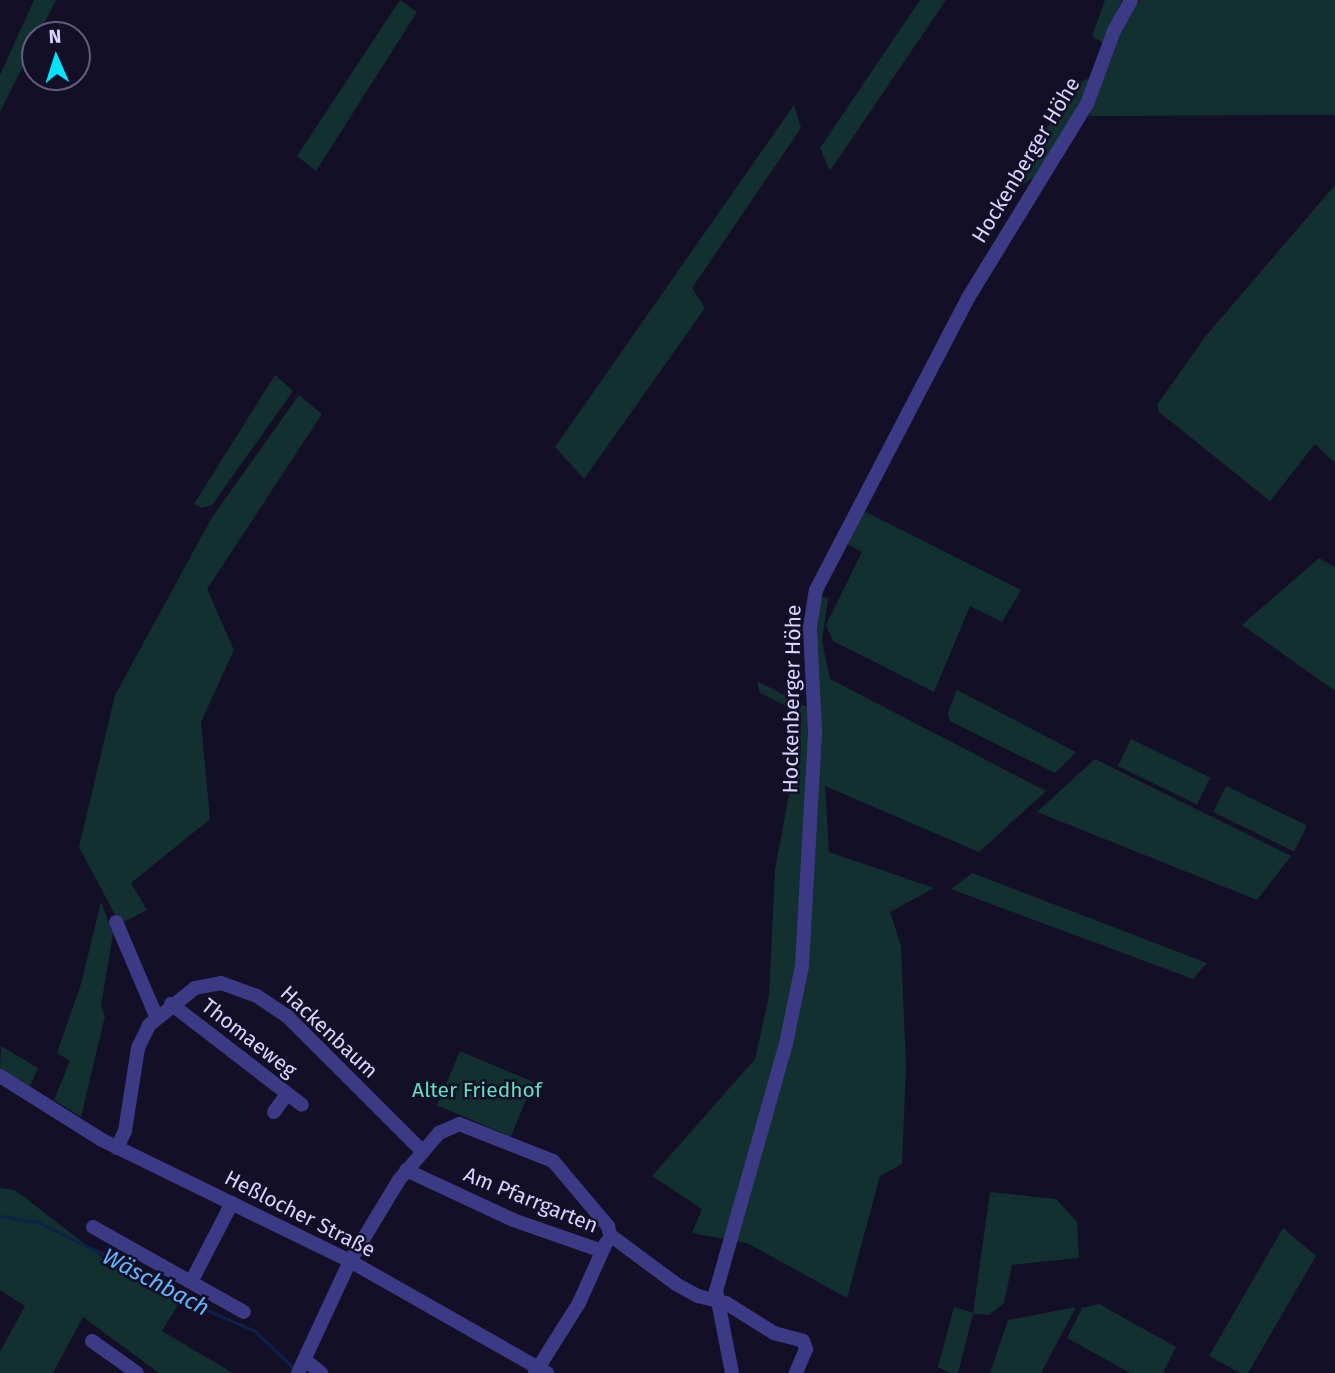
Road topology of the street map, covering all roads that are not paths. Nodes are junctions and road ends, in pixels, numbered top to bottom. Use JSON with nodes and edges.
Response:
{"nodes":[{"id":1,"x":1131,"y":0,"type":"edge"},
{"id":2,"x":116,"y":922,"type":"dead end"},
{"id":3,"x":171,"y":1004,"type":"junction"},
{"id":4,"x":156,"y":1016,"type":"junction"},
{"id":5,"x":0,"y":1076,"type":"edge"},
{"id":6,"x":287,"y":1094,"type":"junction"},
{"id":7,"x":302,"y":1105,"type":"dead end"},
{"id":8,"x":274,"y":1112,"type":"dead end"},
{"id":9,"x":117,"y":1148,"type":"junction"},
{"id":10,"x":422,"y":1151,"type":"junction"},
{"id":11,"x":406,"y":1170,"type":"junction"},
{"id":12,"x":232,"y":1203,"type":"junction"},
{"id":13,"x":93,"y":1227,"type":"dead end"},
{"id":14,"x":610,"y":1235,"type":"junction"},
{"id":15,"x":602,"y":1251,"type":"junction"},
{"id":16,"x":350,"y":1261,"type":"junction"},
{"id":17,"x":191,"y":1282,"type":"junction"},
{"id":18,"x":715,"y":1300,"type":"junction"},
{"id":19,"x":244,"y":1312,"type":"dead end"},
{"id":20,"x":92,"y":1340,"type":"dead end"},
{"id":21,"x":302,"y":1366,"type":"edge"},
{"id":22,"x":540,"y":1371,"type":"edge"},
{"id":23,"x":735,"y":1371,"type":"edge"},
{"id":24,"x":137,"y":1373,"type":"edge"},
{"id":25,"x":321,"y":1373,"type":"edge"},
{"id":26,"x":796,"y":1373,"type":"edge"}],
"edges":[{"from":1,"to":18,"type":"street","name":"Hockenberger Höhe"},
{"from":2,"to":4,"type":"street"},
{"from":3,"to":4,"type":"street","name":"Hackenbaum"},
{"from":3,"to":6,"type":"street","name":"Thomaeweg"},
{"from":3,"to":10,"type":"street","name":"Hackenbaum"},
{"from":4,"to":9,"type":"street","name":"Hackenbaum"},
{"from":5,"to":9,"type":"street","name":"Heßlocher Straße"},
{"from":6,"to":7,"type":"street","name":"Thomaeweg"},
{"from":6,"to":8,"type":"street"},
{"from":9,"to":12,"type":"street","name":"Heßlocher Straße"},
{"from":10,"to":11,"type":"street"},
{"from":10,"to":14,"type":"street"},
{"from":11,"to":15,"type":"street","name":"Am Pfarrgarten"},
{"from":11,"to":16,"type":"street"},
{"from":12,"to":16,"type":"street","name":"Heßlocher Straße"},
{"from":12,"to":17,"type":"street"},
{"from":13,"to":17,"type":"street"},
{"from":14,"to":15,"type":"street"},
{"from":14,"to":18,"type":"street"},
{"from":15,"to":22,"type":"street"},
{"from":16,"to":21,"type":"street"},
{"from":16,"to":22,"type":"street","name":"Heßlocher Straße"},
{"from":17,"to":19,"type":"street"},
{"from":18,"to":23,"type":"street"},
{"from":18,"to":26,"type":"street"},
{"from":20,"to":24,"type":"street"},
{"from":21,"to":25,"type":"street"}]}
